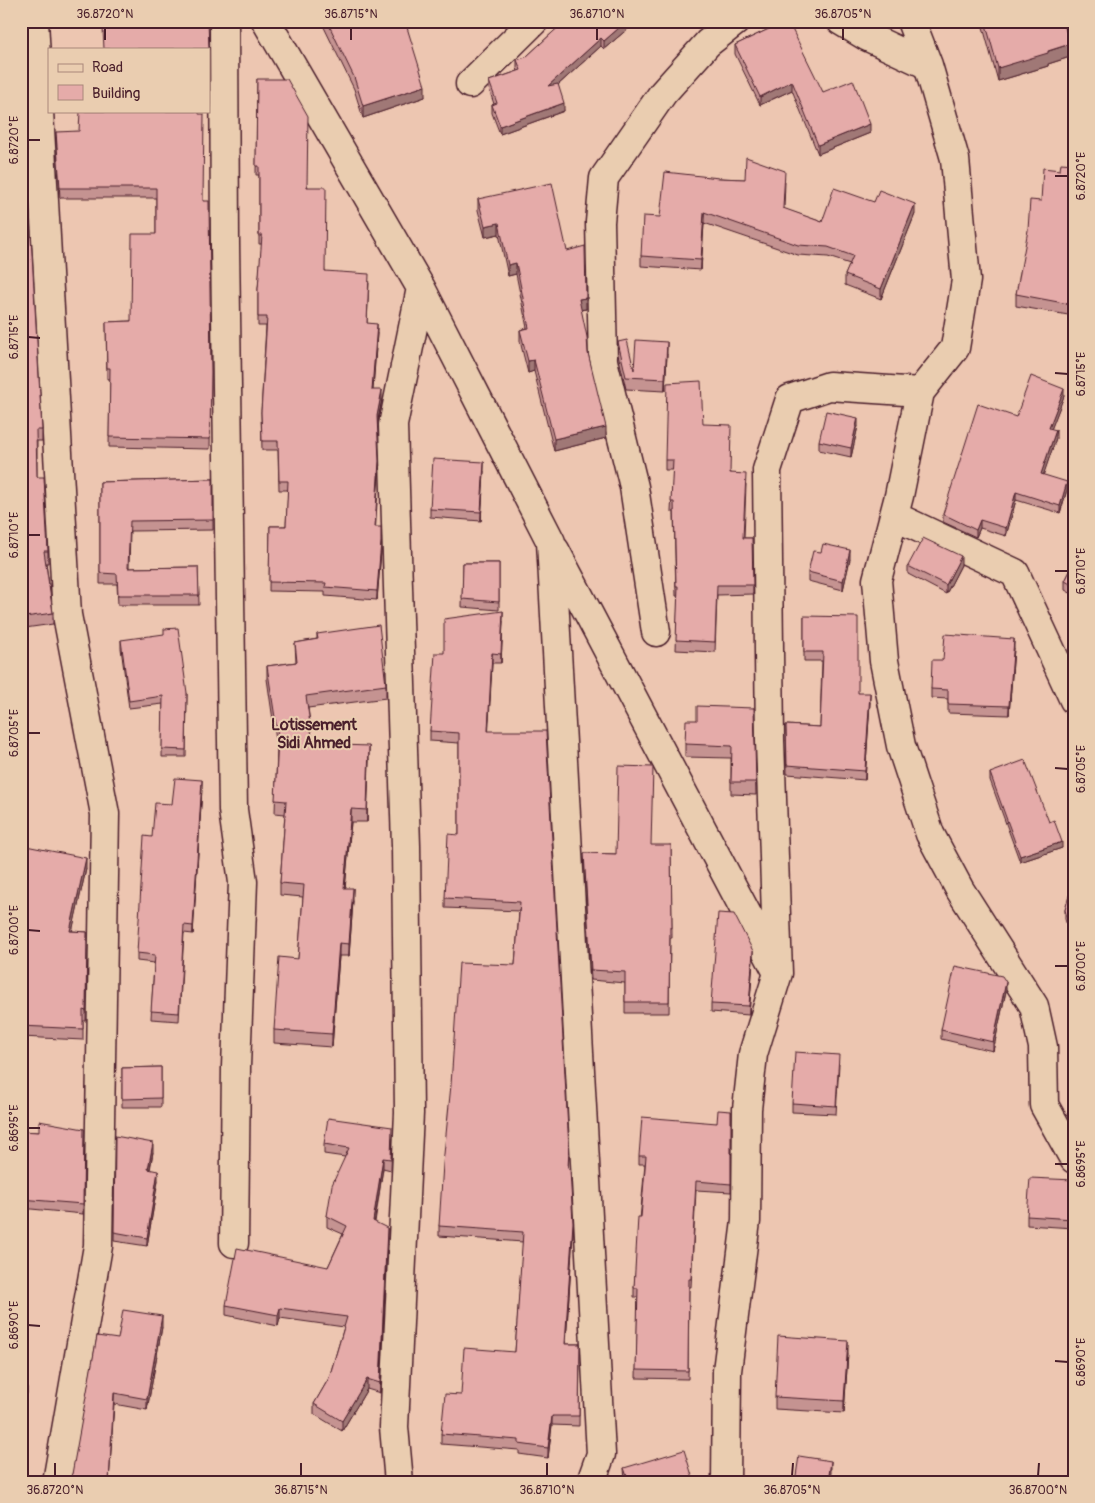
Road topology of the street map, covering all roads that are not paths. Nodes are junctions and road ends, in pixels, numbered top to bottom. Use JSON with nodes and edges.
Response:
{"nodes":[{"id":1,"x":29,"y":21,"type":"edge"},
{"id":2,"x":34,"y":21,"type":"edge"},
{"id":3,"x":224,"y":21,"type":"edge"},
{"id":4,"x":266,"y":21,"type":"edge"},
{"id":5,"x":534,"y":21,"type":"edge"},
{"id":6,"x":736,"y":21,"type":"edge"},
{"id":7,"x":841,"y":21,"type":"edge"},
{"id":8,"x":912,"y":21,"type":"edge"},
{"id":9,"x":21,"y":31,"type":"edge"},
{"id":10,"x":928,"y":66,"type":"junction"},
{"id":11,"x":470,"y":84,"type":"dead end"},
{"id":12,"x":421,"y":288,"type":"junction"},
{"id":13,"x":920,"y":392,"type":"junction"},
{"id":14,"x":894,"y":516,"type":"junction"},
{"id":15,"x":551,"y":542,"type":"junction"},
{"id":16,"x":656,"y":632,"type":"dead end"},
{"id":17,"x":1074,"y":700,"type":"edge"},
{"id":18,"x":778,"y":972,"type":"junction"},
{"id":19,"x":1074,"y":1159,"type":"edge"},
{"id":20,"x":234,"y":1243,"type":"dead end"},
{"id":21,"x":57,"y":1482,"type":"edge"},
{"id":22,"x":399,"y":1482,"type":"edge"},
{"id":23,"x":591,"y":1482,"type":"edge"},
{"id":24,"x":726,"y":1482,"type":"edge"}],
"edges":[{"from":1,"to":9,"type":"street"},
{"from":2,"to":21,"type":"street"},
{"from":3,"to":20,"type":"street"},
{"from":4,"to":12,"type":"street"},
{"from":5,"to":11,"type":"street"},
{"from":6,"to":16,"type":"street"},
{"from":7,"to":10,"type":"street"},
{"from":8,"to":10,"type":"street"},
{"from":10,"to":13,"type":"street"},
{"from":12,"to":15,"type":"street"},
{"from":12,"to":22,"type":"street"},
{"from":13,"to":14,"type":"street"},
{"from":13,"to":18,"type":"street"},
{"from":14,"to":17,"type":"street"},
{"from":14,"to":19,"type":"street"},
{"from":15,"to":18,"type":"street"},
{"from":15,"to":23,"type":"street"},
{"from":18,"to":24,"type":"street"}]}
